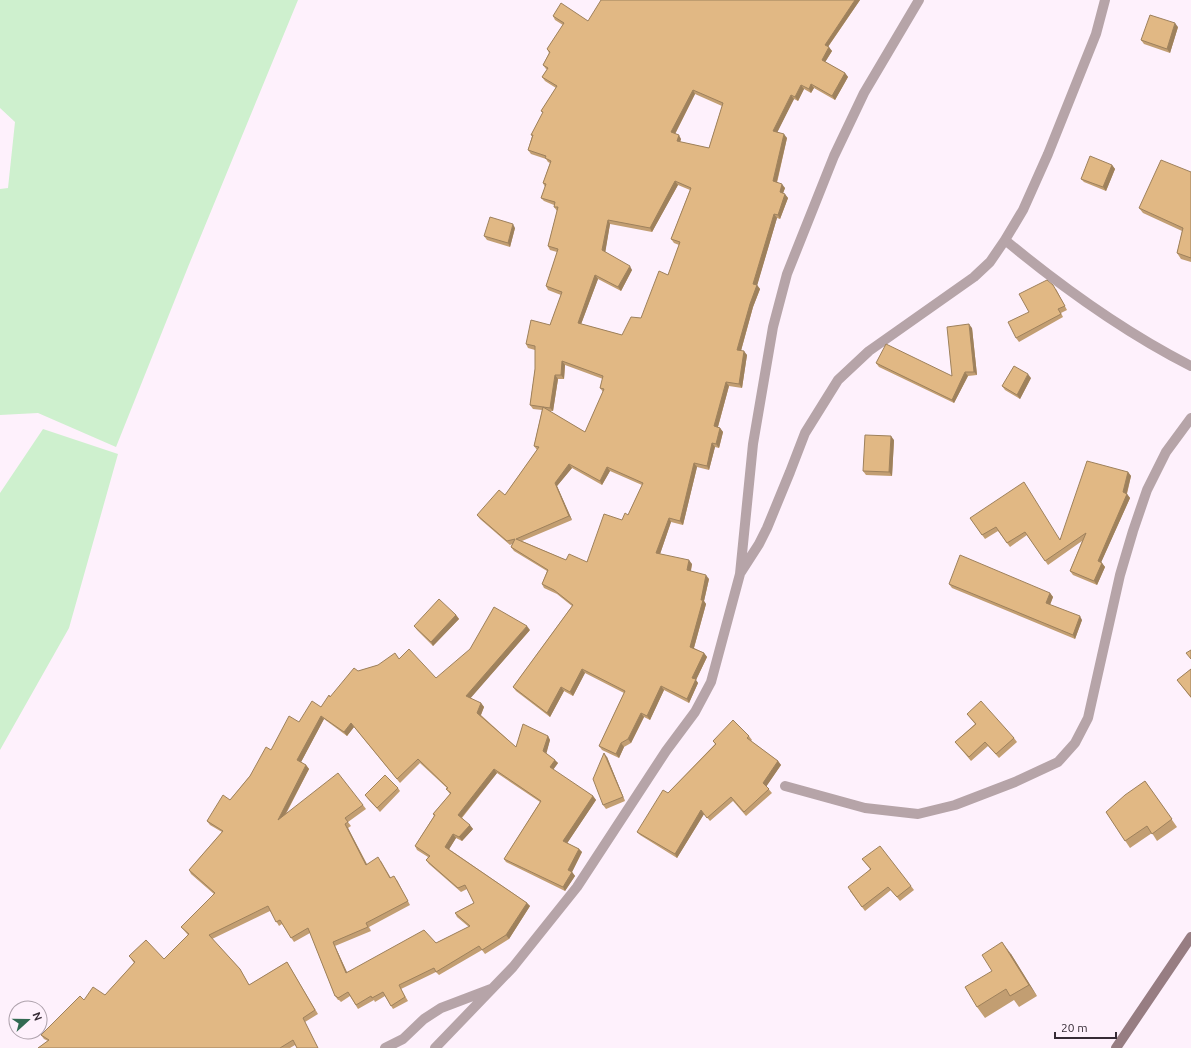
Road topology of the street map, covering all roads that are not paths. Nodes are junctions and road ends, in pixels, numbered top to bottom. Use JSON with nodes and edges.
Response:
{"nodes":[{"id":1,"x":919,"y":0,"type":"edge"},
{"id":2,"x":1105,"y":0,"type":"edge"},
{"id":3,"x":1005,"y":240,"type":"junction"},
{"id":4,"x":1191,"y":366,"type":"edge"},
{"id":5,"x":1191,"y":418,"type":"edge"},
{"id":6,"x":740,"y":574,"type":"junction"},
{"id":7,"x":785,"y":786,"type":"dead end"},
{"id":8,"x":1191,"y":937,"type":"edge"},
{"id":9,"x":494,"y":988,"type":"junction"},
{"id":10,"x":385,"y":1048,"type":"edge"},
{"id":11,"x":435,"y":1048,"type":"edge"},
{"id":12,"x":1116,"y":1048,"type":"edge"}],
"edges":[{"from":1,"to":6,"type":"street"},
{"from":2,"to":3,"type":"street"},
{"from":3,"to":4,"type":"street"},
{"from":3,"to":6,"type":"street"},
{"from":5,"to":7,"type":"street"},
{"from":6,"to":9,"type":"street"},
{"from":8,"to":12,"type":"main road"},
{"from":9,"to":10,"type":"street"},
{"from":9,"to":11,"type":"street"}]}
